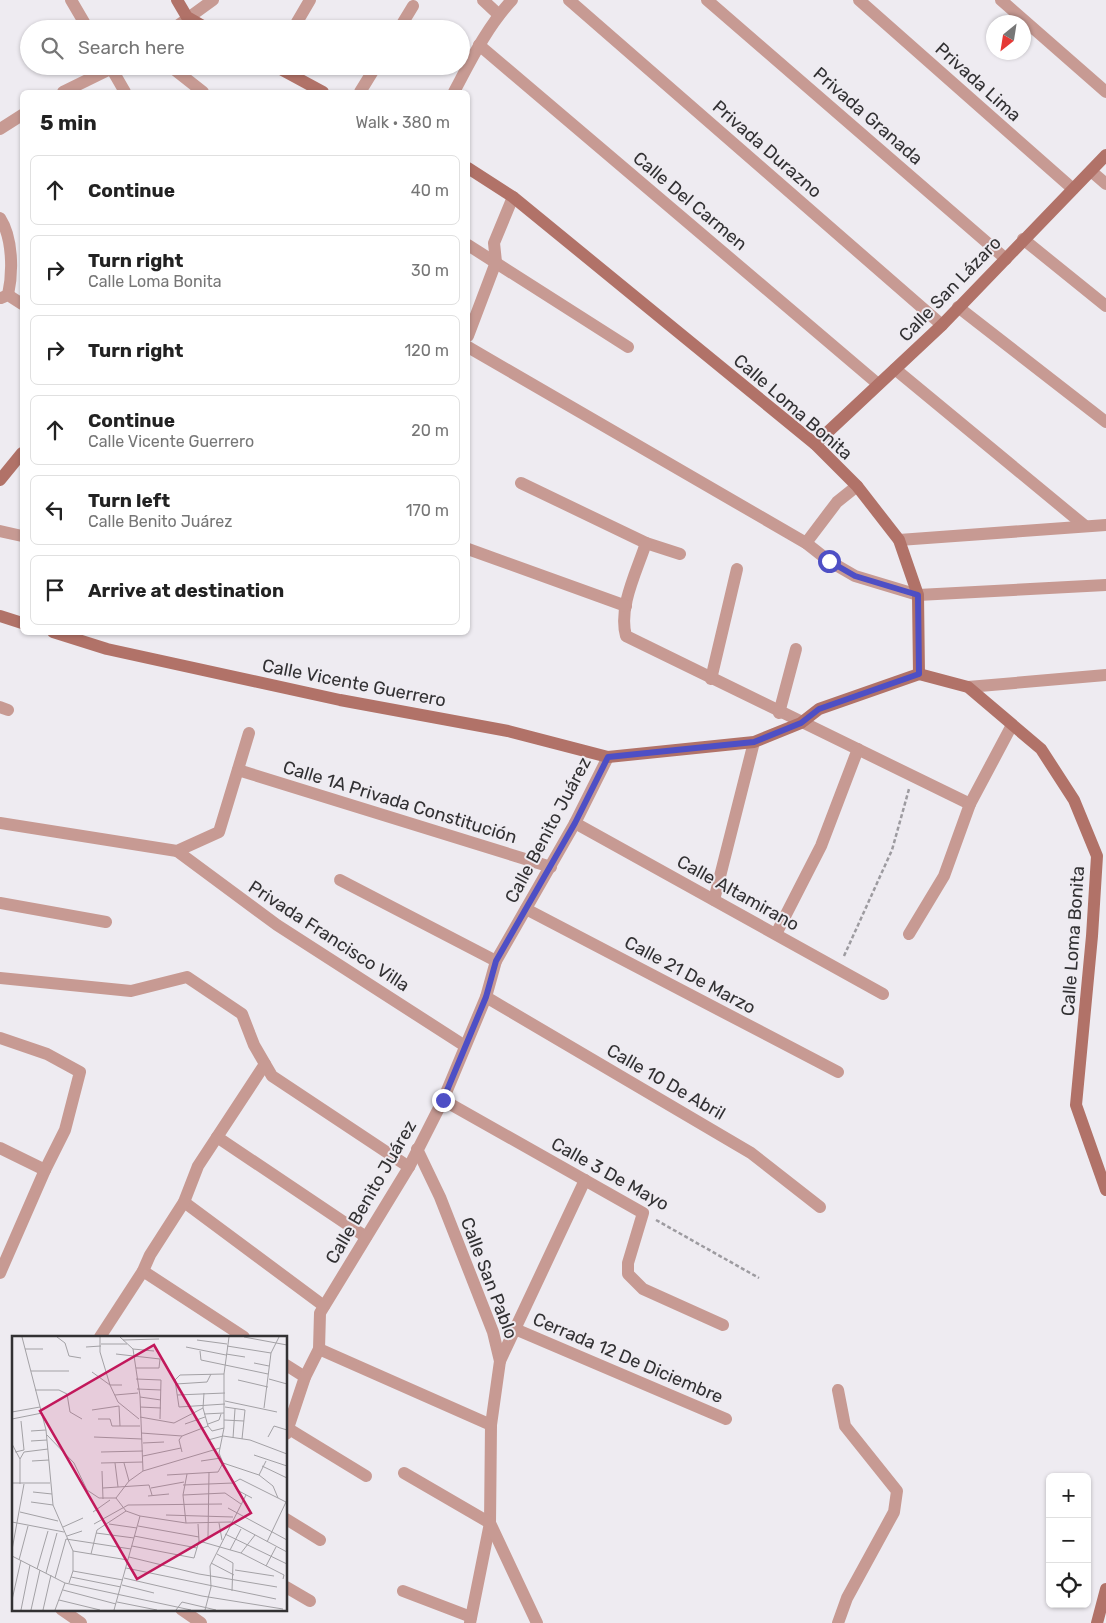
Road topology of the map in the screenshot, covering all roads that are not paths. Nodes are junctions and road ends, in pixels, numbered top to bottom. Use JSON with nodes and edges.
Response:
{"nodes":[{"id":1,"x":70,"y":0,"type":"edge"},
{"id":2,"x":177,"y":0,"type":"edge"},
{"id":3,"x":213,"y":0,"type":"edge"},
{"id":4,"x":310,"y":0,"type":"edge"},
{"id":5,"x":483,"y":0,"type":"edge"},
{"id":6,"x":512,"y":0,"type":"edge"},
{"id":7,"x":569,"y":0,"type":"edge"},
{"id":8,"x":707,"y":0,"type":"edge"},
{"id":9,"x":859,"y":0,"type":"edge"},
{"id":10,"x":1001,"y":0,"type":"edge"},
{"id":11,"x":413,"y":6,"type":"dead end"},
{"id":12,"x":499,"y":15,"type":"junction"},
{"id":13,"x":188,"y":18,"type":"junction"},
{"id":14,"x":82,"y":20,"type":"edge"},
{"id":15,"x":185,"y":20,"type":"edge"},
{"id":16,"x":192,"y":20,"type":"edge"},
{"id":17,"x":298,"y":20,"type":"edge"},
{"id":18,"x":404,"y":20,"type":"edge"},
{"id":19,"x":479,"y":44,"type":"junction"},
{"id":20,"x":470,"y":61,"type":"edge"},
{"id":21,"x":96,"y":75,"type":"edge"},
{"id":22,"x":116,"y":75,"type":"edge"},
{"id":23,"x":181,"y":75,"type":"edge"},
{"id":24,"x":292,"y":75,"type":"edge"},
{"id":25,"x":370,"y":75,"type":"edge"},
{"id":26,"x":463,"y":75,"type":"edge"},
{"id":27,"x":67,"y":90,"type":"edge"},
{"id":28,"x":124,"y":90,"type":"edge"},
{"id":29,"x":200,"y":90,"type":"edge"},
{"id":30,"x":319,"y":90,"type":"edge"},
{"id":31,"x":361,"y":90,"type":"edge"},
{"id":32,"x":455,"y":90,"type":"edge"},
{"id":33,"x":1106,"y":92,"type":"edge"},
{"id":34,"x":20,"y":116,"type":"edge"},
{"id":35,"x":0,"y":129,"type":"edge"},
{"id":36,"x":1106,"y":156,"type":"edge"},
{"id":37,"x":470,"y":169,"type":"edge"},
{"id":38,"x":1091,"y":171,"type":"junction"},
{"id":39,"x":1106,"y":184,"type":"edge"},
{"id":40,"x":1073,"y":189,"type":"junction"},
{"id":41,"x":513,"y":197,"type":"junction"},
{"id":42,"x":0,"y":218,"type":"edge"},
{"id":43,"x":1024,"y":239,"type":"junction"},
{"id":44,"x":470,"y":246,"type":"edge"},
{"id":45,"x":1006,"y":258,"type":"junction"},
{"id":46,"x":496,"y":262,"type":"junction"},
{"id":47,"x":4,"y":297,"type":"edge"},
{"id":48,"x":20,"y":303,"type":"edge"},
{"id":49,"x":1106,"y":306,"type":"edge"},
{"id":50,"x":958,"y":307,"type":"junction"},
{"id":51,"x":942,"y":325,"type":"junction"},
{"id":52,"x":470,"y":331,"type":"edge"},
{"id":53,"x":628,"y":347,"type":"dead end"},
{"id":54,"x":470,"y":348,"type":"edge"},
{"id":55,"x":895,"y":370,"type":"junction"},
{"id":56,"x":878,"y":384,"type":"junction"},
{"id":57,"x":1106,"y":422,"type":"edge"},
{"id":58,"x":815,"y":444,"type":"junction"},
{"id":59,"x":20,"y":455,"type":"edge"},
{"id":60,"x":0,"y":480,"type":"edge"},
{"id":61,"x":520,"y":483,"type":"dead end"},
{"id":62,"x":857,"y":486,"type":"junction"},
{"id":63,"x":1106,"y":525,"type":"edge"},
{"id":64,"x":1085,"y":526,"type":"junction"},
{"id":65,"x":0,"y":531,"type":"edge"},
{"id":66,"x":20,"y":536,"type":"edge"},
{"id":67,"x":898,"y":540,"type":"junction"},
{"id":68,"x":646,"y":543,"type":"junction"},
{"id":69,"x":806,"y":544,"type":"junction"},
{"id":70,"x":470,"y":550,"type":"edge"},
{"id":71,"x":680,"y":554,"type":"dead end"},
{"id":72,"x":738,"y":570,"type":"dead end"},
{"id":73,"x":1106,"y":585,"type":"edge"},
{"id":74,"x":918,"y":595,"type":"junction"},
{"id":75,"x":626,"y":606,"type":"junction"},
{"id":76,"x":0,"y":616,"type":"edge"},
{"id":77,"x":20,"y":622,"type":"edge"},
{"id":78,"x":63,"y":635,"type":"edge"},
{"id":79,"x":796,"y":649,"type":"dead end"},
{"id":80,"x":919,"y":674,"type":"junction"},
{"id":81,"x":1106,"y":675,"type":"edge"},
{"id":82,"x":711,"y":679,"type":"junction"},
{"id":83,"x":968,"y":687,"type":"junction"},
{"id":84,"x":779,"y":713,"type":"junction"},
{"id":85,"x":801,"y":723,"type":"junction"},
{"id":86,"x":1012,"y":725,"type":"junction"},
{"id":87,"x":249,"y":733,"type":"dead end"},
{"id":88,"x":754,"y":742,"type":"junction"},
{"id":89,"x":858,"y":749,"type":"junction"},
{"id":90,"x":608,"y":757,"type":"junction"},
{"id":91,"x":238,"y":770,"type":"junction"},
{"id":92,"x":970,"y":804,"type":"junction"},
{"id":93,"x":0,"y":823,"type":"edge"},
{"id":94,"x":575,"y":823,"type":"junction"},
{"id":95,"x":177,"y":851,"type":"junction"},
{"id":96,"x":551,"y":867,"type":"junction"},
{"id":97,"x":340,"y":880,"type":"dead end"},
{"id":98,"x":714,"y":900,"type":"junction"},
{"id":99,"x":0,"y":903,"type":"edge"},
{"id":100,"x":526,"y":909,"type":"junction"},
{"id":101,"x":106,"y":922,"type":"dead end"},
{"id":102,"x":776,"y":934,"type":"junction"},
{"id":103,"x":909,"y":934,"type":"dead end"},
{"id":104,"x":496,"y":961,"type":"junction"},
{"id":105,"x":0,"y":978,"type":"edge"},
{"id":106,"x":883,"y":994,"type":"dead end"},
{"id":107,"x":486,"y":997,"type":"junction"},
{"id":108,"x":0,"y":1038,"type":"edge"},
{"id":109,"x":465,"y":1046,"type":"junction"},
{"id":110,"x":265,"y":1064,"type":"junction"},
{"id":111,"x":838,"y":1072,"type":"dead end"},
{"id":112,"x":443,"y":1100,"type":"junction"},
{"id":113,"x":217,"y":1137,"type":"junction"},
{"id":114,"x":0,"y":1148,"type":"edge"},
{"id":115,"x":417,"y":1149,"type":"junction"},
{"id":116,"x":409,"y":1167,"type":"junction"},
{"id":117,"x":45,"y":1170,"type":"junction"},
{"id":118,"x":585,"y":1180,"type":"junction"},
{"id":119,"x":1106,"y":1190,"type":"edge"},
{"id":120,"x":184,"y":1202,"type":"junction"},
{"id":121,"x":820,"y":1207,"type":"dead end"},
{"id":122,"x":366,"y":1237,"type":"junction"},
{"id":123,"x":4,"y":1253,"type":"edge"},
{"id":124,"x":143,"y":1271,"type":"junction"},
{"id":125,"x":0,"y":1273,"type":"edge"},
{"id":126,"x":324,"y":1306,"type":"junction"},
{"id":127,"x":723,"y":1325,"type":"dead end"},
{"id":128,"x":515,"y":1329,"type":"junction"},
{"id":129,"x":101,"y":1336,"type":"edge"},
{"id":130,"x":242,"y":1336,"type":"edge"},
{"id":131,"x":318,"y":1349,"type":"junction"},
{"id":132,"x":500,"y":1361,"type":"junction"},
{"id":133,"x":288,"y":1366,"type":"edge"},
{"id":134,"x":305,"y":1378,"type":"junction"},
{"id":135,"x":838,"y":1390,"type":"dead end"},
{"id":136,"x":726,"y":1419,"type":"dead end"},
{"id":137,"x":491,"y":1425,"type":"junction"},
{"id":138,"x":288,"y":1432,"type":"edge"},
{"id":139,"x":404,"y":1473,"type":"dead end"},
{"id":140,"x":366,"y":1476,"type":"dead end"},
{"id":141,"x":288,"y":1520,"type":"edge"},
{"id":142,"x":490,"y":1524,"type":"junction"},
{"id":143,"x":320,"y":1540,"type":"dead end"},
{"id":144,"x":288,"y":1588,"type":"edge"},
{"id":145,"x":403,"y":1591,"type":"dead end"},
{"id":146,"x":1105,"y":1598,"type":"edge"},
{"id":147,"x":310,"y":1601,"type":"dead end"},
{"id":148,"x":62,"y":1610,"type":"edge"},
{"id":149,"x":183,"y":1610,"type":"edge"},
{"id":150,"x":198,"y":1618,"type":"edge"},
{"id":151,"x":471,"y":1620,"type":"edge"},
{"id":152,"x":81,"y":1623,"type":"edge"},
{"id":153,"x":537,"y":1623,"type":"edge"},
{"id":154,"x":838,"y":1623,"type":"edge"},
{"id":155,"x":1097,"y":1623,"type":"edge"}],
"edges":[{"from":1,"to":14,"type":"street"},
{"from":2,"to":13,"type":"street"},
{"from":3,"to":13,"type":"street"},
{"from":4,"to":17,"type":"street"},
{"from":5,"to":12,"type":"street"},
{"from":6,"to":12,"type":"street"},
{"from":7,"to":51,"type":"street","name":"Privada Durazno"},
{"from":8,"to":45,"type":"street","name":"Privada Granada"},
{"from":9,"to":40,"type":"street","name":"Privada Lima"},
{"from":10,"to":33,"type":"street"},
{"from":11,"to":18,"type":"street"},
{"from":12,"to":19,"type":"street"},
{"from":13,"to":15,"type":"street"},
{"from":13,"to":16,"type":"street"},
{"from":19,"to":20,"type":"street"},
{"from":19,"to":56,"type":"street","name":"Calle Del Carmen"},
{"from":21,"to":27,"type":"street"},
{"from":22,"to":28,"type":"street"},
{"from":23,"to":29,"type":"street"},
{"from":24,"to":30,"type":"street"},
{"from":25,"to":31,"type":"street"},
{"from":26,"to":32,"type":"street"},
{"from":34,"to":35,"type":"street"},
{"from":36,"to":38,"type":"street","name":"Calle San Lázaro"},
{"from":37,"to":41,"type":"street","name":"Calle Loma Bonita"},
{"from":38,"to":39,"type":"street"},
{"from":38,"to":40,"type":"street","name":"Calle San Lázaro"},
{"from":40,"to":43,"type":"street","name":"Calle San Lázaro"},
{"from":41,"to":46,"type":"street"},
{"from":41,"to":58,"type":"street","name":"Calle Loma Bonita"},
{"from":42,"to":47,"type":"street"},
{"from":43,"to":45,"type":"street","name":"Calle San Lázaro"},
{"from":43,"to":49,"type":"street"},
{"from":44,"to":46,"type":"street"},
{"from":45,"to":50,"type":"street","name":"Calle San Lázaro"},
{"from":46,"to":52,"type":"street"},
{"from":46,"to":53,"type":"street"},
{"from":47,"to":48,"type":"street"},
{"from":50,"to":51,"type":"street","name":"Calle San Lázaro"},
{"from":50,"to":57,"type":"street"},
{"from":51,"to":55,"type":"street","name":"Calle San Lázaro"},
{"from":54,"to":69,"type":"street"},
{"from":55,"to":56,"type":"street","name":"Calle San Lázaro"},
{"from":55,"to":64,"type":"street"},
{"from":56,"to":58,"type":"street","name":"Calle San Lázaro"},
{"from":58,"to":62,"type":"street","name":"Calle Loma Bonita"},
{"from":59,"to":60,"type":"street"},
{"from":61,"to":68,"type":"street"},
{"from":62,"to":67,"type":"street","name":"Calle Loma Bonita"},
{"from":62,"to":69,"type":"street"},
{"from":63,"to":64,"type":"street"},
{"from":64,"to":67,"type":"street"},
{"from":65,"to":66,"type":"street"},
{"from":67,"to":74,"type":"street","name":"Calle Loma Bonita"},
{"from":68,"to":71,"type":"street"},
{"from":68,"to":75,"type":"street"},
{"from":69,"to":74,"type":"street"},
{"from":70,"to":75,"type":"street"},
{"from":72,"to":82,"type":"street"},
{"from":73,"to":74,"type":"street"},
{"from":74,"to":80,"type":"street","name":"Calle Loma Bonita"},
{"from":75,"to":82,"type":"street"},
{"from":76,"to":77,"type":"street"},
{"from":78,"to":90,"type":"street","name":"Calle Vicente Guerrero"},
{"from":79,"to":84,"type":"street"},
{"from":80,"to":83,"type":"street","name":"Calle Loma Bonita"},
{"from":80,"to":85,"type":"street","name":"Calle Vicente Guerrero"},
{"from":81,"to":83,"type":"street"},
{"from":82,"to":84,"type":"street"},
{"from":83,"to":86,"type":"street","name":"Calle Loma Bonita"},
{"from":84,"to":85,"type":"street"},
{"from":85,"to":88,"type":"street","name":"Calle Vicente Guerrero"},
{"from":85,"to":89,"type":"street"},
{"from":86,"to":92,"type":"street"},
{"from":86,"to":119,"type":"street","name":"Calle Loma Bonita"},
{"from":87,"to":91,"type":"street"},
{"from":88,"to":90,"type":"street","name":"Calle Vicente Guerrero"},
{"from":88,"to":98,"type":"street"},
{"from":89,"to":92,"type":"street"},
{"from":89,"to":102,"type":"street"},
{"from":90,"to":94,"type":"street","name":"Calle Benito Juárez"},
{"from":91,"to":95,"type":"street"},
{"from":91,"to":96,"type":"street","name":"Calle 1A Privada Constitución"},
{"from":92,"to":103,"type":"street"},
{"from":93,"to":95,"type":"street"},
{"from":94,"to":96,"type":"street","name":"Calle Benito Juárez"},
{"from":94,"to":98,"type":"street","name":"Calle Altamirano"},
{"from":95,"to":109,"type":"street","name":"Privada Francisco Villa"},
{"from":96,"to":100,"type":"street","name":"Calle Benito Juárez"},
{"from":97,"to":104,"type":"street"},
{"from":98,"to":102,"type":"street","name":"Calle Altamirano"},
{"from":99,"to":101,"type":"street"},
{"from":100,"to":104,"type":"street","name":"Calle Benito Juárez"},
{"from":100,"to":111,"type":"street","name":"Calle 21 De Marzo"},
{"from":102,"to":106,"type":"street","name":"Calle Altamirano"},
{"from":104,"to":107,"type":"street","name":"Calle Benito Juárez"},
{"from":105,"to":110,"type":"street"},
{"from":107,"to":109,"type":"street","name":"Calle Benito Juárez"},
{"from":107,"to":121,"type":"street","name":"Calle 10 De Abril"},
{"from":108,"to":117,"type":"street"},
{"from":109,"to":112,"type":"street","name":"Calle Benito Juárez"},
{"from":110,"to":113,"type":"street"},
{"from":110,"to":116,"type":"street"},
{"from":112,"to":115,"type":"street","name":"Calle Benito Juárez"},
{"from":112,"to":118,"type":"street","name":"Calle 3 De Mayo"},
{"from":113,"to":120,"type":"street"},
{"from":113,"to":122,"type":"street"},
{"from":114,"to":117,"type":"street"},
{"from":115,"to":116,"type":"street","name":"Calle Benito Juárez"},
{"from":115,"to":132,"type":"street","name":"Calle San Pablo"},
{"from":116,"to":122,"type":"street","name":"Calle Benito Juárez"},
{"from":117,"to":123,"type":"street"},
{"from":118,"to":127,"type":"street","name":"Calle 3 De Mayo"},
{"from":118,"to":128,"type":"street"},
{"from":120,"to":124,"type":"street"},
{"from":120,"to":126,"type":"street"},
{"from":122,"to":126,"type":"street","name":"Calle Benito Juárez"},
{"from":123,"to":125,"type":"street"},
{"from":124,"to":129,"type":"street"},
{"from":124,"to":130,"type":"street"},
{"from":126,"to":131,"type":"street","name":"Calle Benito Juárez"},
{"from":128,"to":132,"type":"street"},
{"from":128,"to":136,"type":"street","name":"Cerrada 12 De Diciembre"},
{"from":131,"to":134,"type":"street","name":"Calle Benito Juárez"},
{"from":131,"to":137,"type":"street"},
{"from":132,"to":137,"type":"street","name":"Calle San Pablo"},
{"from":133,"to":134,"type":"street"},
{"from":134,"to":138,"type":"street","name":"Calle Benito Juárez"},
{"from":135,"to":154,"type":"street"},
{"from":137,"to":142,"type":"street","name":"Calle San Pablo"},
{"from":138,"to":140,"type":"street"},
{"from":139,"to":142,"type":"street"},
{"from":141,"to":143,"type":"street"},
{"from":142,"to":151,"type":"street","name":"Calle San Pablo"},
{"from":142,"to":153,"type":"street"},
{"from":144,"to":147,"type":"street"},
{"from":145,"to":151,"type":"street"},
{"from":146,"to":155,"type":"street"},
{"from":148,"to":152,"type":"street"},
{"from":149,"to":150,"type":"street"}]}
